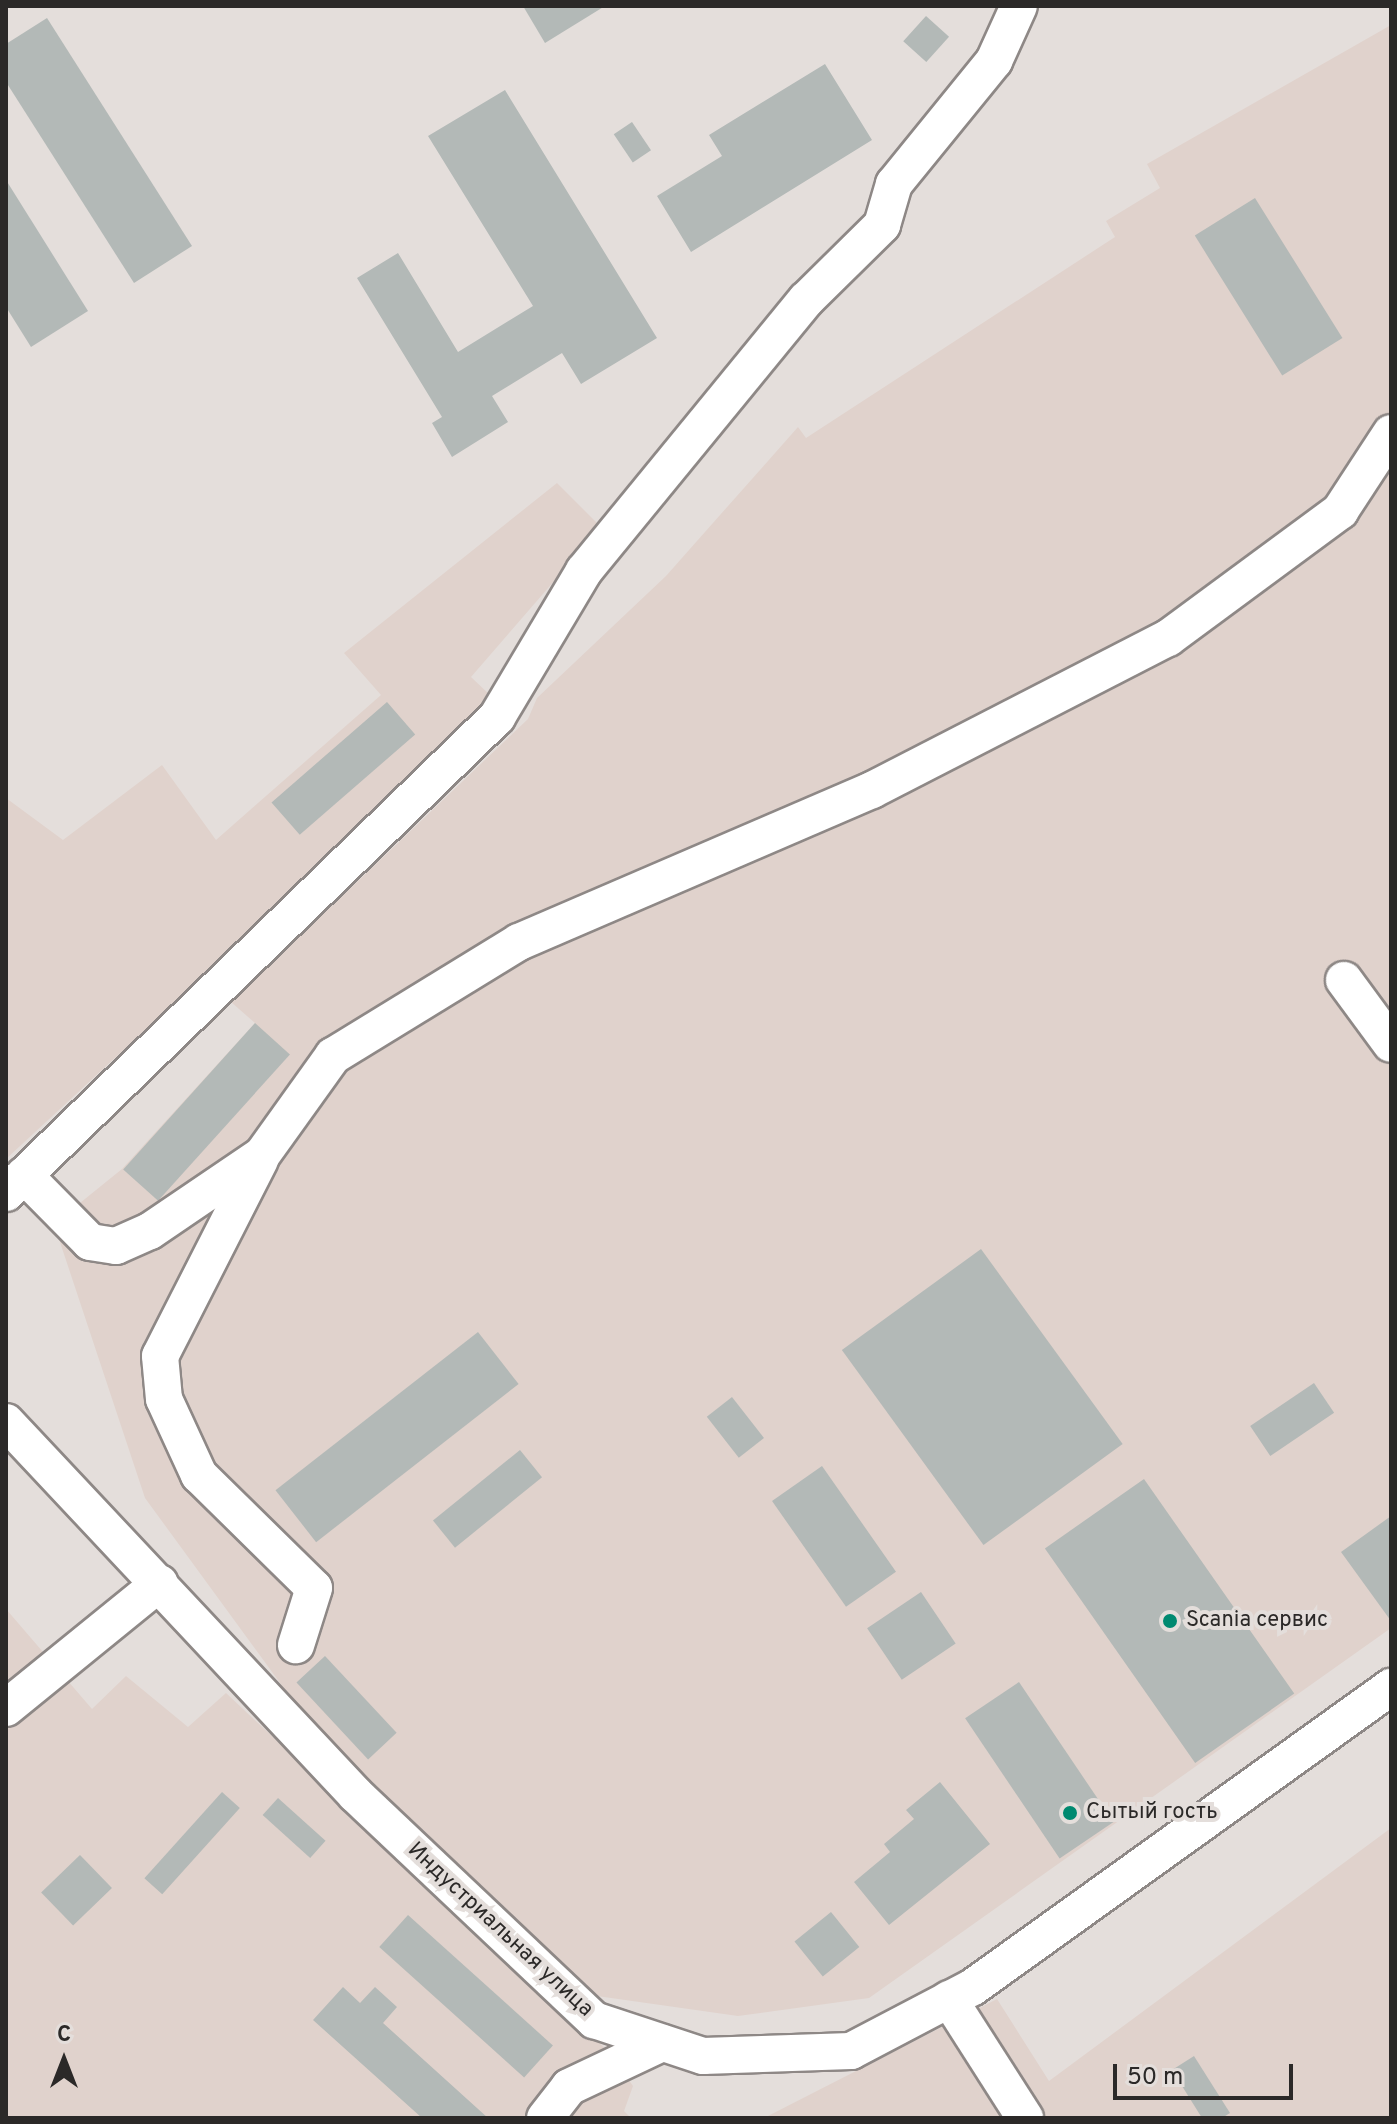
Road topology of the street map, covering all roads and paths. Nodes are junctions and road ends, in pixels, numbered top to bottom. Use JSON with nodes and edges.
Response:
{"nodes":[{"id":1,"x":1019,"y":6,"type":"edge"},
{"id":2,"x":1391,"y":433,"type":"edge"},
{"id":3,"x":1344,"y":980,"type":"dead end"},
{"id":4,"x":1391,"y":1044,"type":"edge"},
{"id":5,"x":262,"y":1155,"type":"junction"},
{"id":6,"x":15,"y":1184,"type":"edge"},
{"id":7,"x":6,"y":1422,"type":"edge"},
{"id":8,"x":160,"y":1583,"type":"junction"},
{"id":9,"x":296,"y":1645,"type":"dead end"},
{"id":10,"x":1391,"y":1687,"type":"edge"},
{"id":11,"x":6,"y":1708,"type":"edge"},
{"id":12,"x":949,"y":1999,"type":"junction"},
{"id":13,"x":662,"y":2043,"type":"junction"},
{"id":14,"x":545,"y":2118,"type":"edge"},
{"id":15,"x":1025,"y":2118,"type":"edge"}],
"edges":[{"from":1,"to":6,"type":"street"},
{"from":2,"to":5,"type":"street"},
{"from":3,"to":4,"type":"street"},
{"from":5,"to":6,"type":"street"},
{"from":5,"to":9,"type":"street"},
{"from":7,"to":8,"type":"street","name":"Индустриальная улица"},
{"from":8,"to":11,"type":"street"},
{"from":8,"to":13,"type":"street","name":"Индустриальная улица"},
{"from":10,"to":12,"type":"street","name":"Индустриальная улица"},
{"from":12,"to":13,"type":"street","name":"Индустриальная улица"},
{"from":12,"to":15,"type":"street"},
{"from":13,"to":14,"type":"street"}]}
